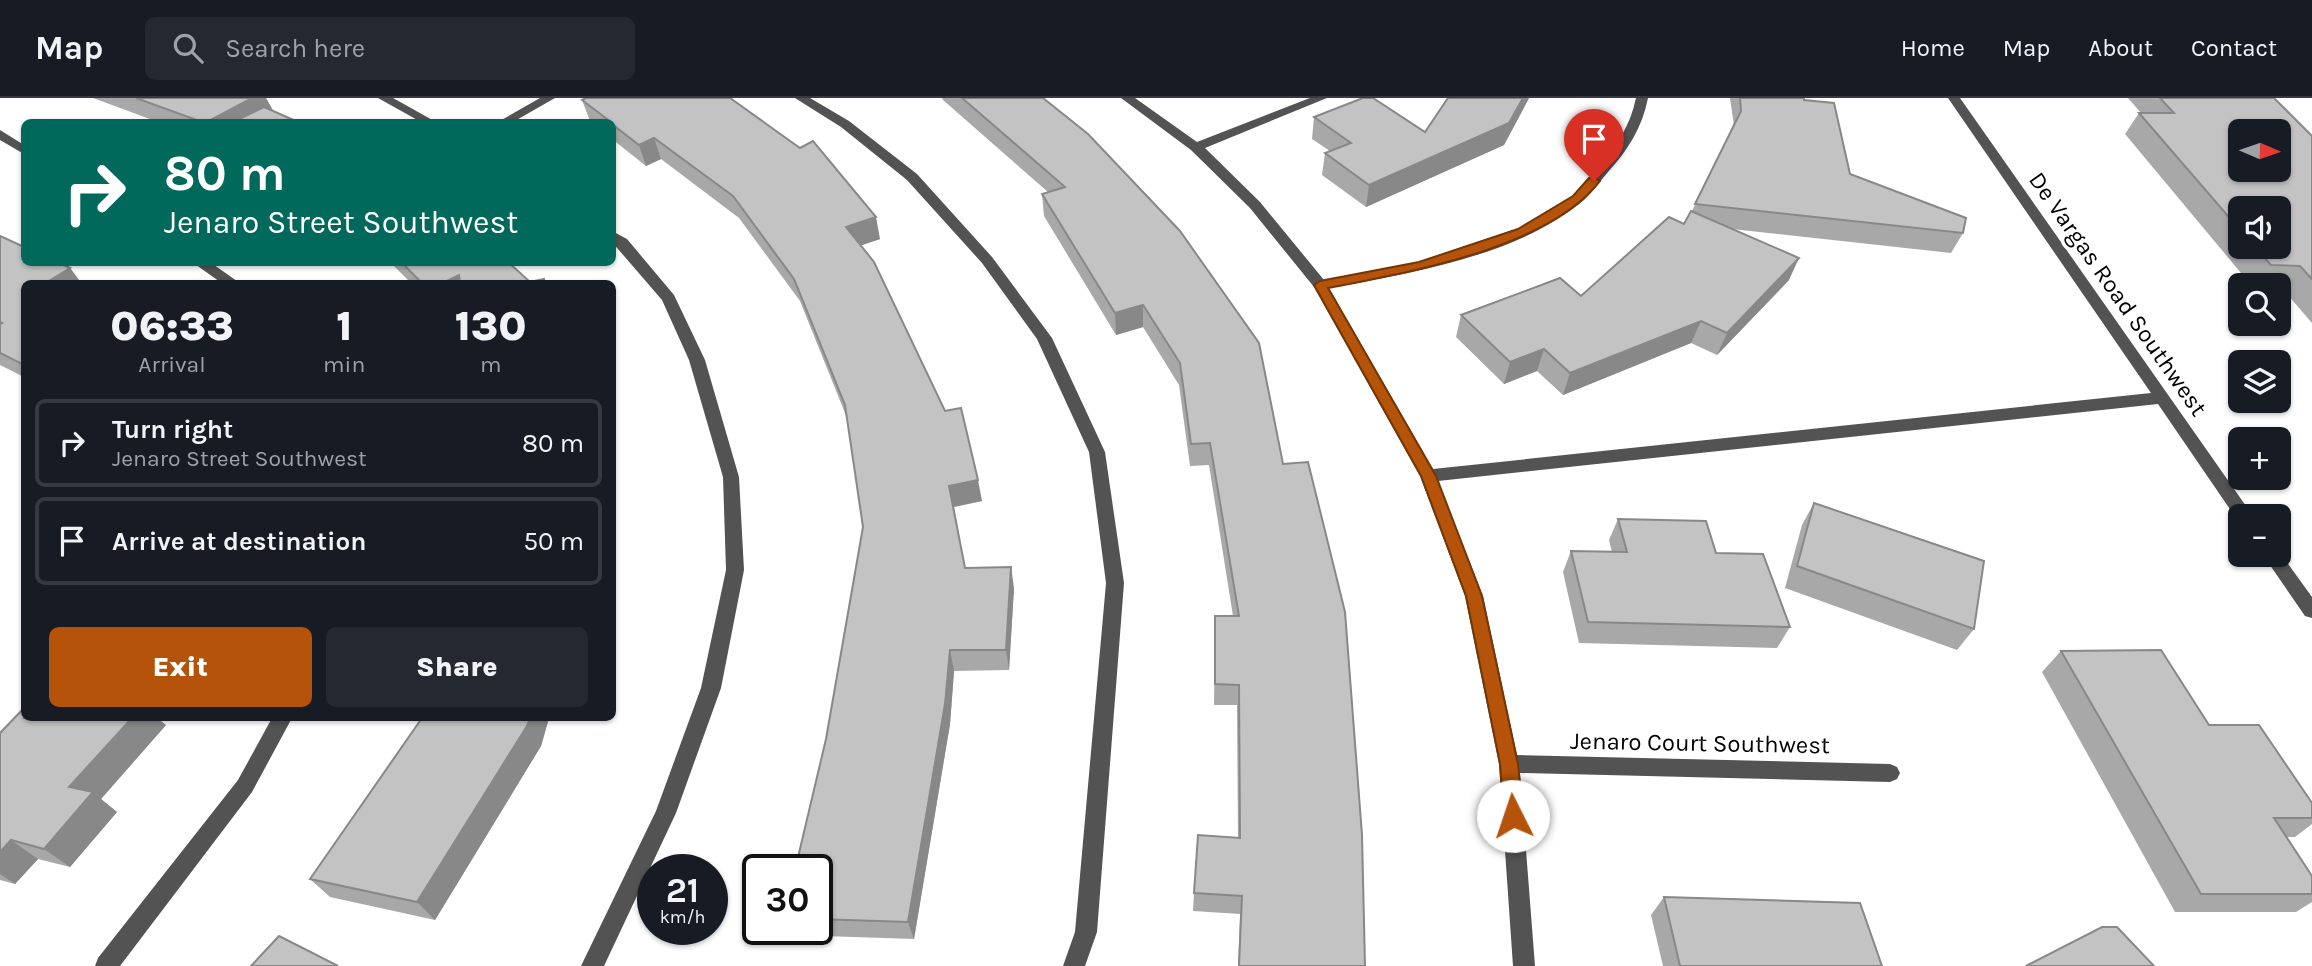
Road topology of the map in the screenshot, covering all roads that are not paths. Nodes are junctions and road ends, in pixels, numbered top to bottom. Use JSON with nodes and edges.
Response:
{"nodes":[{"id":1,"x":384,"y":98,"type":"edge"},
{"id":2,"x":549,"y":98,"type":"edge"},
{"id":3,"x":801,"y":98,"type":"edge"},
{"id":4,"x":1127,"y":98,"type":"edge"},
{"id":5,"x":1321,"y":98,"type":"edge"},
{"id":6,"x":1642,"y":98,"type":"edge"},
{"id":7,"x":1954,"y":98,"type":"edge"},
{"id":8,"x":424,"y":119,"type":"edge"},
{"id":9,"x":510,"y":119,"type":"edge"},
{"id":10,"x":0,"y":134,"type":"edge"},
{"id":11,"x":1196,"y":147,"type":"junction"},
{"id":12,"x":21,"y":148,"type":"edge"},
{"id":13,"x":616,"y":239,"type":"edge"},
{"id":14,"x":205,"y":266,"type":"edge"},
{"id":15,"x":227,"y":280,"type":"edge"},
{"id":16,"x":1320,"y":285,"type":"junction"},
{"id":17,"x":2159,"y":398,"type":"junction"},
{"id":18,"x":1428,"y":476,"type":"junction"},
{"id":19,"x":2235,"y":504,"type":"edge"},
{"id":20,"x":2281,"y":567,"type":"edge"},
{"id":21,"x":2312,"y":611,"type":"edge"},
{"id":22,"x":280,"y":721,"type":"edge"},
{"id":23,"x":1509,"y":764,"type":"junction"},
{"id":24,"x":1890,"y":773,"type":"dead end"},
{"id":25,"x":106,"y":966,"type":"edge"},
{"id":26,"x":592,"y":966,"type":"edge"},
{"id":27,"x":1074,"y":966,"type":"edge"},
{"id":28,"x":1524,"y":966,"type":"edge"}],
"edges":[{"from":1,"to":8,"type":"street"},
{"from":2,"to":9,"type":"street"},
{"from":3,"to":27,"type":"street"},
{"from":4,"to":11,"type":"street"},
{"from":5,"to":11,"type":"street"},
{"from":6,"to":16,"type":"street"},
{"from":7,"to":17,"type":"street","name":"De Vargas Road Southwest"},
{"from":10,"to":12,"type":"street"},
{"from":11,"to":16,"type":"street"},
{"from":13,"to":26,"type":"street"},
{"from":14,"to":15,"type":"street"},
{"from":16,"to":18,"type":"street"},
{"from":17,"to":18,"type":"street"},
{"from":17,"to":19,"type":"street","name":"De Vargas Road Southwest"},
{"from":18,"to":23,"type":"street"},
{"from":20,"to":21,"type":"street"},
{"from":22,"to":25,"type":"street"},
{"from":23,"to":24,"type":"street","name":"Jenaro Court Southwest"},
{"from":23,"to":28,"type":"street"}]}
